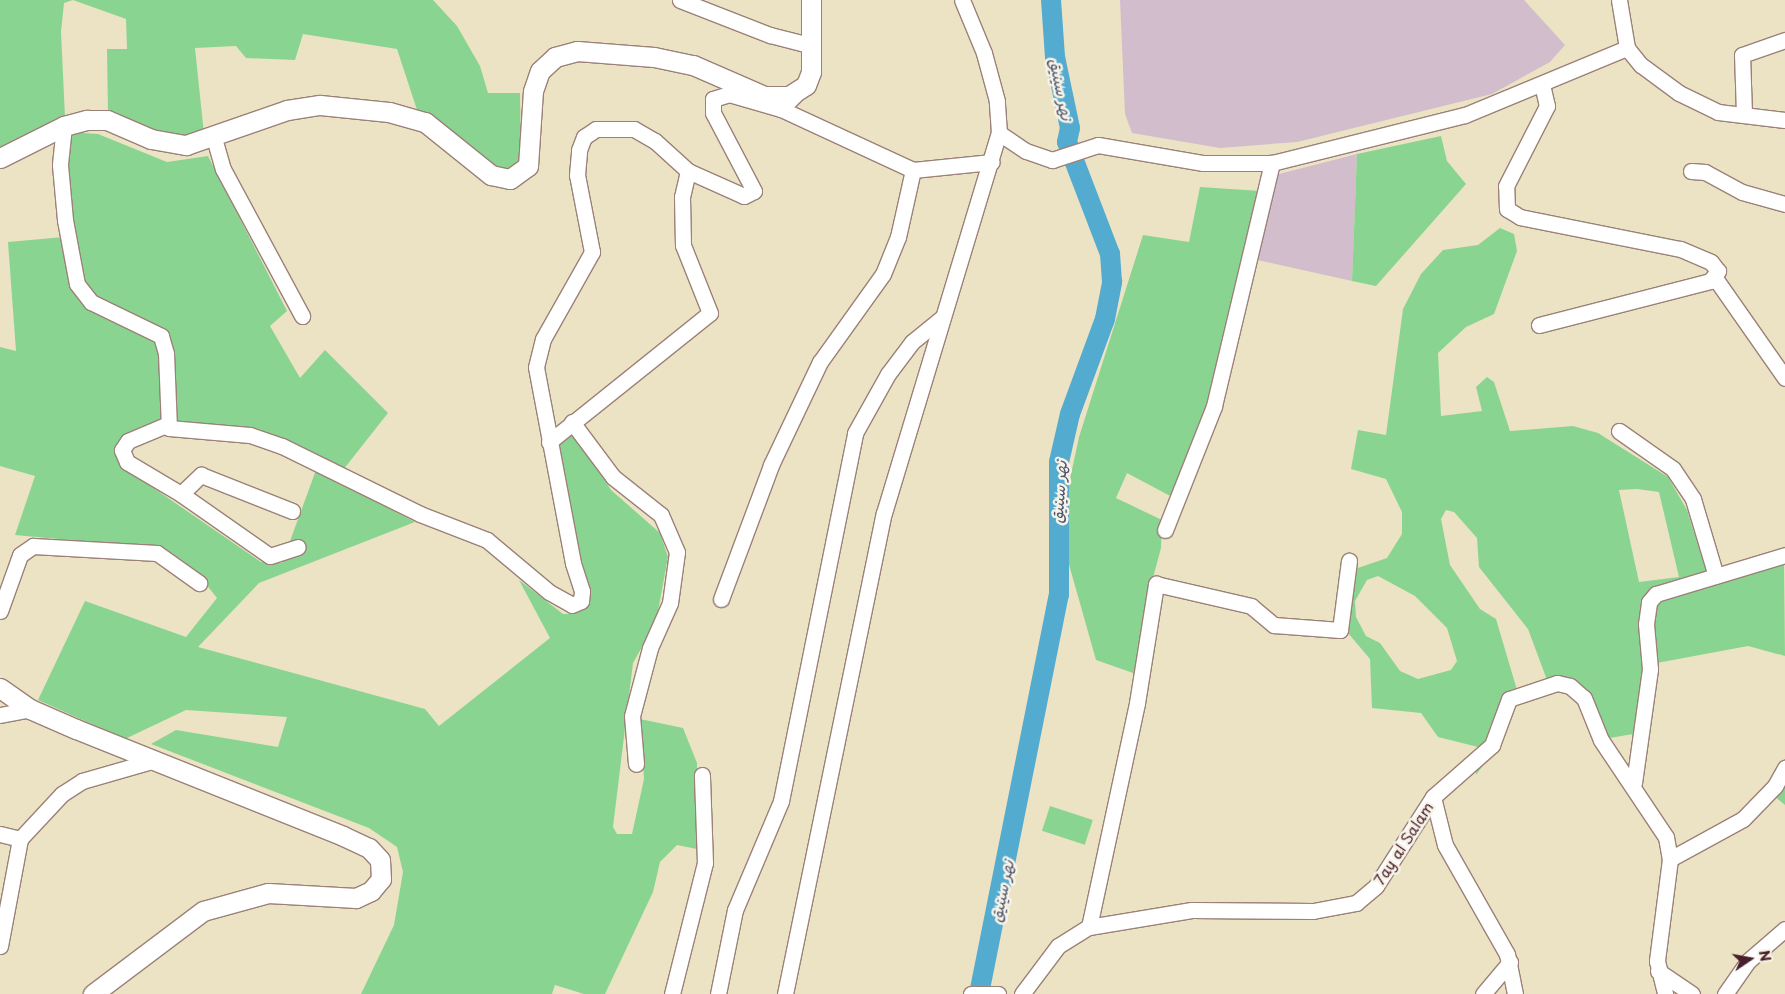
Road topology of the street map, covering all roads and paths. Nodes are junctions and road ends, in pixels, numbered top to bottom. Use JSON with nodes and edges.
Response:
{"nodes":[{"id":1,"x":680,"y":0,"type":"edge"},
{"id":2,"x":812,"y":0,"type":"edge"},
{"id":3,"x":962,"y":0,"type":"edge"},
{"id":4,"x":1620,"y":0,"type":"edge"},
{"id":5,"x":1785,"y":40,"type":"edge"},
{"id":6,"x":813,"y":46,"type":"junction"},
{"id":7,"x":1627,"y":48,"type":"junction"},
{"id":8,"x":1542,"y":85,"type":"junction"},
{"id":9,"x":795,"y":95,"type":"junction"},
{"id":10,"x":781,"y":109,"type":"junction"},
{"id":11,"x":1744,"y":114,"type":"junction"},
{"id":12,"x":1785,"y":120,"type":"edge"},
{"id":13,"x":64,"y":126,"type":"junction"},
{"id":14,"x":999,"y":133,"type":"junction"},
{"id":15,"x":214,"y":138,"type":"junction"},
{"id":16,"x":0,"y":158,"type":"edge"},
{"id":17,"x":992,"y":162,"type":"junction"},
{"id":18,"x":1272,"y":163,"type":"junction"},
{"id":19,"x":913,"y":170,"type":"junction"},
{"id":20,"x":1691,"y":171,"type":"dead end"},
{"id":21,"x":688,"y":172,"type":"junction"},
{"id":22,"x":1785,"y":204,"type":"edge"},
{"id":23,"x":1715,"y":278,"type":"junction"},
{"id":24,"x":302,"y":316,"type":"dead end"},
{"id":25,"x":942,"y":318,"type":"junction"},
{"id":26,"x":1539,"y":325,"type":"dead end"},
{"id":27,"x":1785,"y":378,"type":"edge"},
{"id":28,"x":572,"y":422,"type":"junction"},
{"id":29,"x":166,"y":426,"type":"junction"},
{"id":30,"x":1619,"y":430,"type":"dead end"},
{"id":31,"x":549,"y":442,"type":"junction"},
{"id":32,"x":180,"y":494,"type":"junction"},
{"id":33,"x":292,"y":511,"type":"dead end"},
{"id":34,"x":1164,"y":530,"type":"dead end"},
{"id":35,"x":298,"y":547,"type":"dead end"},
{"id":36,"x":1785,"y":555,"type":"edge"},
{"id":37,"x":1349,"y":561,"type":"dead end"},
{"id":38,"x":1716,"y":576,"type":"junction"},
{"id":39,"x":199,"y":583,"type":"dead end"},
{"id":40,"x":721,"y":599,"type":"dead end"},
{"id":41,"x":0,"y":611,"type":"edge"},
{"id":42,"x":0,"y":688,"type":"edge"},
{"id":43,"x":30,"y":709,"type":"junction"},
{"id":44,"x":0,"y":715,"type":"edge"},
{"id":45,"x":155,"y":760,"type":"junction"},
{"id":46,"x":636,"y":764,"type":"dead end"},
{"id":47,"x":1785,"y":768,"type":"edge"},
{"id":48,"x":702,"y":775,"type":"dead end"},
{"id":49,"x":1634,"y":783,"type":"junction"},
{"id":50,"x":1433,"y":797,"type":"junction"},
{"id":51,"x":0,"y":834,"type":"edge"},
{"id":52,"x":20,"y":840,"type":"junction"},
{"id":53,"x":1670,"y":859,"type":"junction"},
{"id":54,"x":1089,"y":927,"type":"junction"},
{"id":55,"x":1785,"y":929,"type":"edge"},
{"id":56,"x":0,"y":946,"type":"edge"},
{"id":57,"x":1510,"y":962,"type":"junction"},
{"id":58,"x":1658,"y":971,"type":"junction"},
{"id":59,"x":973,"y":992,"type":"edge"},
{"id":60,"x":93,"y":994,"type":"edge"},
{"id":61,"x":672,"y":994,"type":"edge"},
{"id":62,"x":718,"y":994,"type":"edge"},
{"id":63,"x":785,"y":994,"type":"edge"},
{"id":64,"x":998,"y":994,"type":"edge"},
{"id":65,"x":1022,"y":994,"type":"edge"},
{"id":66,"x":1483,"y":994,"type":"edge"},
{"id":67,"x":1515,"y":994,"type":"edge"},
{"id":68,"x":1665,"y":994,"type":"edge"},
{"id":69,"x":1692,"y":994,"type":"edge"},
{"id":70,"x":1726,"y":994,"type":"edge"}],
"edges":[{"from":1,"to":6,"type":"street"},
{"from":2,"to":6,"type":"main road"},
{"from":3,"to":14,"type":"street"},
{"from":4,"to":7,"type":"street"},
{"from":5,"to":11,"type":"street"},
{"from":6,"to":9,"type":"main road"},
{"from":7,"to":8,"type":"street"},
{"from":7,"to":11,"type":"street"},
{"from":8,"to":18,"type":"street"},
{"from":8,"to":23,"type":"street"},
{"from":9,"to":10,"type":"street"},
{"from":9,"to":15,"type":"main road"},
{"from":10,"to":19,"type":"street"},
{"from":10,"to":21,"type":"street"},
{"from":11,"to":12,"type":"street"},
{"from":13,"to":15,"type":"main road"},
{"from":13,"to":16,"type":"main road"},
{"from":13,"to":29,"type":"street"},
{"from":14,"to":17,"type":"street"},
{"from":14,"to":18,"type":"street"},
{"from":15,"to":24,"type":"street"},
{"from":17,"to":19,"type":"street"},
{"from":17,"to":25,"type":"street"},
{"from":18,"to":34,"type":"street"},
{"from":19,"to":40,"type":"street"},
{"from":20,"to":22,"type":"street"},
{"from":21,"to":28,"type":"street"},
{"from":21,"to":31,"type":"street"},
{"from":23,"to":26,"type":"street"},
{"from":23,"to":27,"type":"street"},
{"from":25,"to":62,"type":"street"},
{"from":25,"to":63,"type":"street"},
{"from":28,"to":31,"type":"street"},
{"from":28,"to":46,"type":"street"},
{"from":29,"to":31,"type":"street"},
{"from":29,"to":32,"type":"street"},
{"from":30,"to":38,"type":"street"},
{"from":32,"to":33,"type":"street"},
{"from":32,"to":35,"type":"street"},
{"from":36,"to":38,"type":"street"},
{"from":37,"to":54,"type":"street"},
{"from":38,"to":49,"type":"street"},
{"from":39,"to":41,"type":"street"},
{"from":42,"to":43,"type":"main road"},
{"from":43,"to":44,"type":"street"},
{"from":43,"to":45,"type":"main road"},
{"from":45,"to":52,"type":"street"},
{"from":45,"to":60,"type":"main road"},
{"from":47,"to":53,"type":"street"},
{"from":48,"to":61,"type":"street"},
{"from":49,"to":50,"type":"street","name":"7ay al Salam"},
{"from":49,"to":53,"type":"street","name":"7ay al Salam"},
{"from":50,"to":54,"type":"street","name":"7ay al Salam"},
{"from":50,"to":57,"type":"street"},
{"from":51,"to":52,"type":"street"},
{"from":52,"to":56,"type":"street"},
{"from":53,"to":58,"type":"street","name":"7ay al Salam"},
{"from":54,"to":65,"type":"street","name":"7ay al Salam"},
{"from":55,"to":70,"type":"street"},
{"from":57,"to":66,"type":"street"},
{"from":57,"to":67,"type":"street"},
{"from":58,"to":68,"type":"street","name":"7ay al Salam"},
{"from":58,"to":69,"type":"street"},
{"from":59,"to":64,"type":"street"}]}
